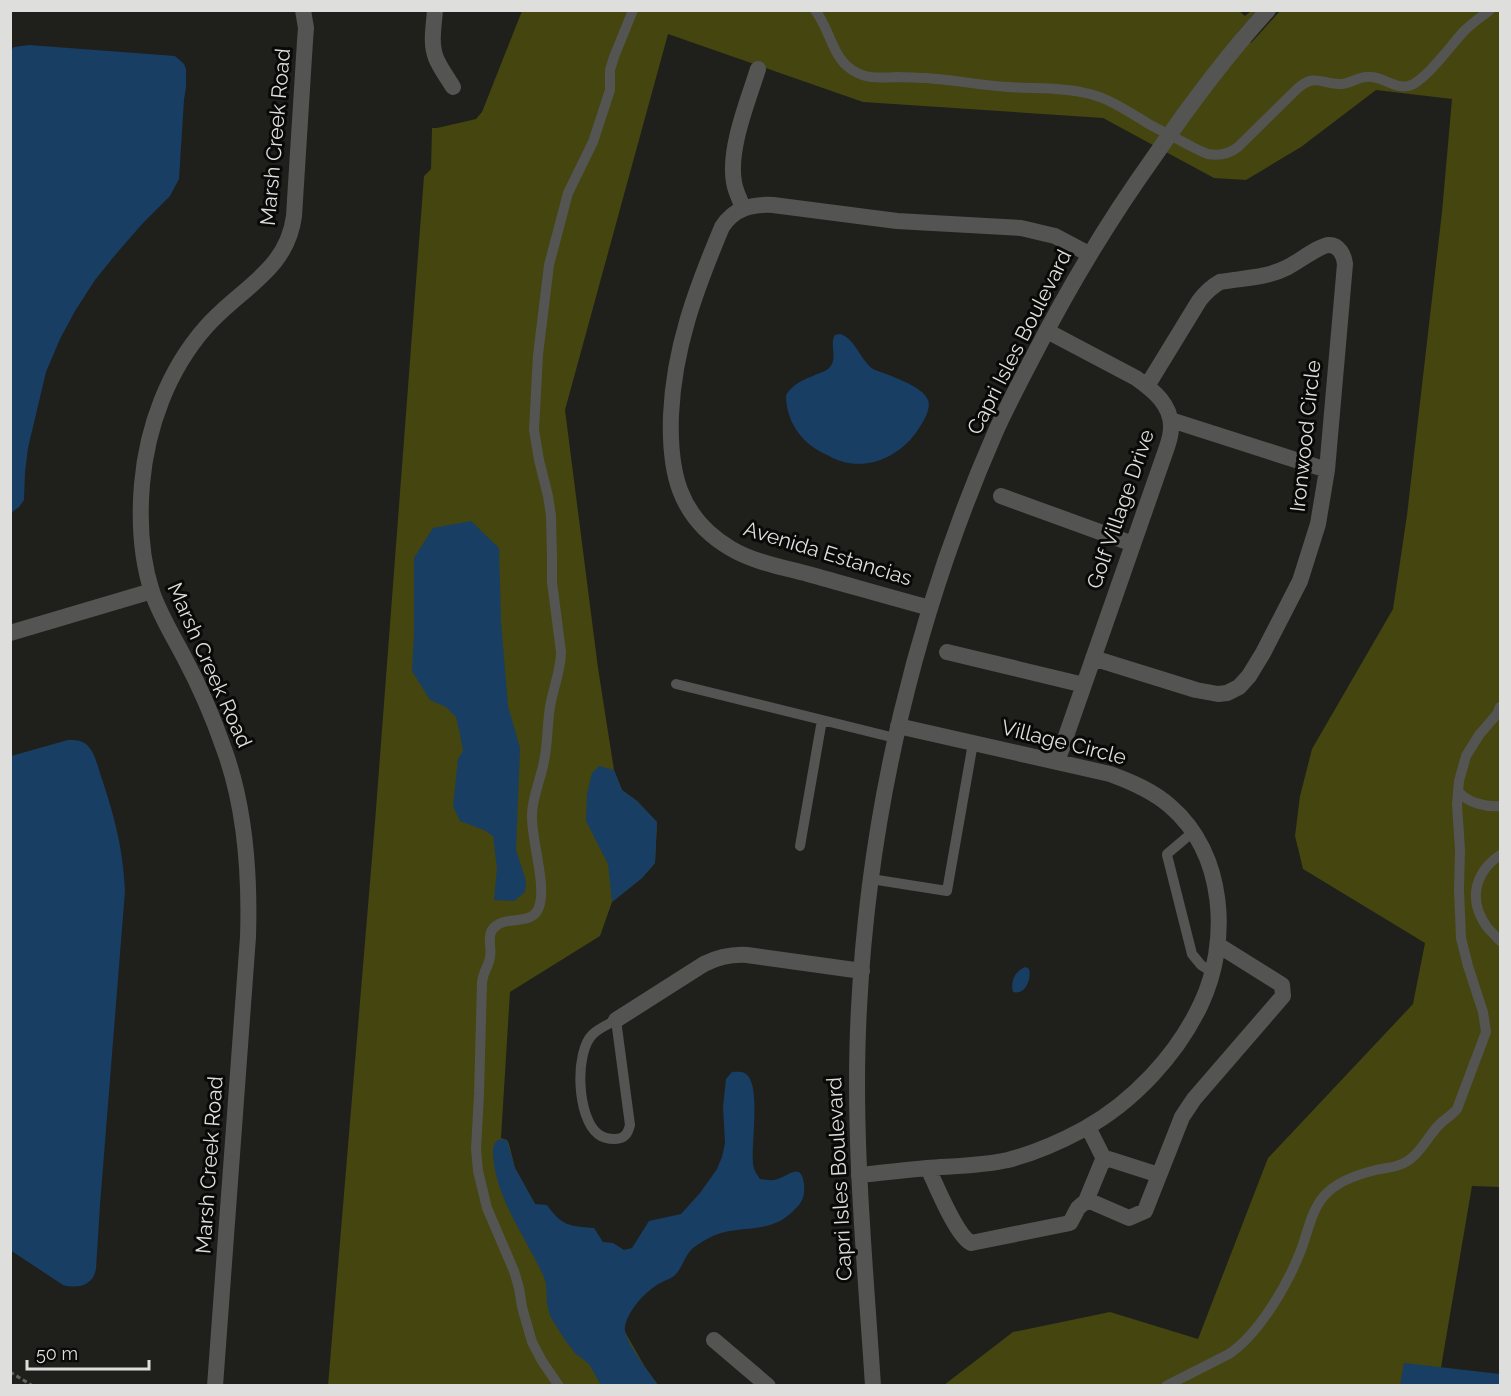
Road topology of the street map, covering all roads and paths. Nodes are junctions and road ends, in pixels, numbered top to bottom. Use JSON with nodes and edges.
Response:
{"nodes":[{"id":1,"x":303,"y":10,"type":"edge"},
{"id":2,"x":435,"y":10,"type":"edge"},
{"id":3,"x":633,"y":10,"type":"edge"},
{"id":4,"x":815,"y":10,"type":"edge"},
{"id":5,"x":1268,"y":10,"type":"edge"},
{"id":6,"x":1490,"y":10,"type":"edge"},
{"id":7,"x":758,"y":69,"type":"dead end"},
{"id":8,"x":453,"y":87,"type":"dead end"},
{"id":9,"x":1169,"y":135,"type":"junction"},
{"id":10,"x":743,"y":208,"type":"junction"},
{"id":11,"x":1089,"y":254,"type":"junction"},
{"id":12,"x":1047,"y":331,"type":"junction"},
{"id":13,"x":1147,"y":386,"type":"junction"},
{"id":14,"x":1171,"y":420,"type":"junction"},
{"id":15,"x":1327,"y":470,"type":"junction"},
{"id":16,"x":1001,"y":496,"type":"dead end"},
{"id":17,"x":1132,"y":544,"type":"junction"},
{"id":18,"x":152,"y":591,"type":"junction"},
{"id":19,"x":930,"y":608,"type":"junction"},
{"id":20,"x":10,"y":633,"type":"edge"},
{"id":21,"x":947,"y":652,"type":"dead end"},
{"id":22,"x":1094,"y":658,"type":"junction"},
{"id":23,"x":676,"y":684,"type":"dead end"},
{"id":24,"x":1084,"y":685,"type":"junction"},
{"id":25,"x":1500,"y":707,"type":"edge"},
{"id":26,"x":822,"y":720,"type":"junction"},
{"id":27,"x":897,"y":732,"type":"junction"},
{"id":28,"x":973,"y":743,"type":"junction"},
{"id":29,"x":1057,"y":762,"type":"junction"},
{"id":30,"x":1458,"y":791,"type":"junction"},
{"id":31,"x":1500,"y":806,"type":"edge"},
{"id":32,"x":1193,"y":832,"type":"junction"},
{"id":33,"x":800,"y":846,"type":"dead end"},
{"id":34,"x":1500,"y":855,"type":"edge"},
{"id":35,"x":871,"y":879,"type":"junction"},
{"id":36,"x":1500,"y":941,"type":"edge"},
{"id":37,"x":1218,"y":945,"type":"junction"},
{"id":38,"x":862,"y":971,"type":"junction"},
{"id":39,"x":1212,"y":972,"type":"junction"},
{"id":40,"x":616,"y":1020,"type":"junction"},
{"id":41,"x":1088,"y":1127,"type":"junction"},
{"id":42,"x":1105,"y":1161,"type":"junction"},
{"id":43,"x":928,"y":1168,"type":"junction"},
{"id":44,"x":859,"y":1175,"type":"junction"},
{"id":45,"x":1159,"y":1175,"type":"junction"},
{"id":46,"x":1086,"y":1201,"type":"junction"},
{"id":47,"x":714,"y":1340,"type":"dead end"},
{"id":48,"x":10,"y":1372,"type":"edge"},
{"id":49,"x":33,"y":1386,"type":"edge"},
{"id":50,"x":215,"y":1386,"type":"edge"},
{"id":51,"x":559,"y":1386,"type":"edge"},
{"id":52,"x":768,"y":1386,"type":"edge"},
{"id":53,"x":873,"y":1386,"type":"edge"},
{"id":54,"x":1166,"y":1386,"type":"edge"}],
"edges":[{"from":1,"to":18,"type":"street","name":"Marsh Creek Road"},
{"from":2,"to":8,"type":"street"},
{"from":3,"to":51,"type":"lane"},
{"from":4,"to":9,"type":"lane"},
{"from":5,"to":9,"type":"street","name":"Capri Isles Boulevard"},
{"from":6,"to":9,"type":"lane"},
{"from":7,"to":10,"type":"street"},
{"from":9,"to":11,"type":"street","name":"Capri Isles Boulevard"},
{"from":10,"to":11,"type":"street"},
{"from":10,"to":19,"type":"street","name":"Avenida Estancias"},
{"from":11,"to":12,"type":"street","name":"Capri Isles Boulevard"},
{"from":12,"to":13,"type":"street","name":"Golf Village Drive"},
{"from":12,"to":19,"type":"street","name":"Capri Isles Boulevard"},
{"from":13,"to":14,"type":"street","name":"Golf Village Drive"},
{"from":13,"to":15,"type":"street","name":"Ironwood Circle"},
{"from":14,"to":15,"type":"street"},
{"from":14,"to":17,"type":"street","name":"Golf Village Drive"},
{"from":15,"to":22,"type":"street","name":"Ironwood Circle"},
{"from":16,"to":17,"type":"street"},
{"from":17,"to":22,"type":"street","name":"Golf Village Drive"},
{"from":18,"to":20,"type":"street"},
{"from":18,"to":50,"type":"street","name":"Marsh Creek Road"},
{"from":19,"to":27,"type":"street","name":"Capri Isles Boulevard"},
{"from":21,"to":24,"type":"street"},
{"from":22,"to":24,"type":"street"},
{"from":23,"to":26,"type":"lane"},
{"from":24,"to":29,"type":"street"},
{"from":25,"to":30,"type":"lane"},
{"from":26,"to":27,"type":"lane"},
{"from":26,"to":33,"type":"lane"},
{"from":27,"to":28,"type":"street","name":"Village Circle"},
{"from":27,"to":35,"type":"street","name":"Capri Isles Boulevard"},
{"from":28,"to":29,"type":"street","name":"Village Circle"},
{"from":28,"to":35,"type":"lane"},
{"from":29,"to":32,"type":"street","name":"Village Circle"},
{"from":30,"to":31,"type":"lane"},
{"from":30,"to":54,"type":"lane"},
{"from":32,"to":37,"type":"street","name":"Village Circle"},
{"from":32,"to":39,"type":"lane"},
{"from":34,"to":36,"type":"lane"},
{"from":35,"to":38,"type":"street","name":"Capri Isles Boulevard"},
{"from":37,"to":39,"type":"street","name":"Village Circle"},
{"from":37,"to":45,"type":"street"},
{"from":38,"to":40,"type":"street"},
{"from":38,"to":44,"type":"street","name":"Capri Isles Boulevard"},
{"from":39,"to":41,"type":"street","name":"Village Circle"},
{"from":40,"to":40,"type":"lane"},
{"from":41,"to":42,"type":"street"},
{"from":41,"to":43,"type":"street","name":"Village Circle"},
{"from":42,"to":45,"type":"street"},
{"from":42,"to":46,"type":"street"},
{"from":43,"to":44,"type":"street","name":"Village Circle"},
{"from":43,"to":46,"type":"street"},
{"from":44,"to":53,"type":"street","name":"Capri Isles Boulevard"},
{"from":45,"to":46,"type":"street"},
{"from":47,"to":52,"type":"street"},
{"from":48,"to":49,"type":"path"}]}
